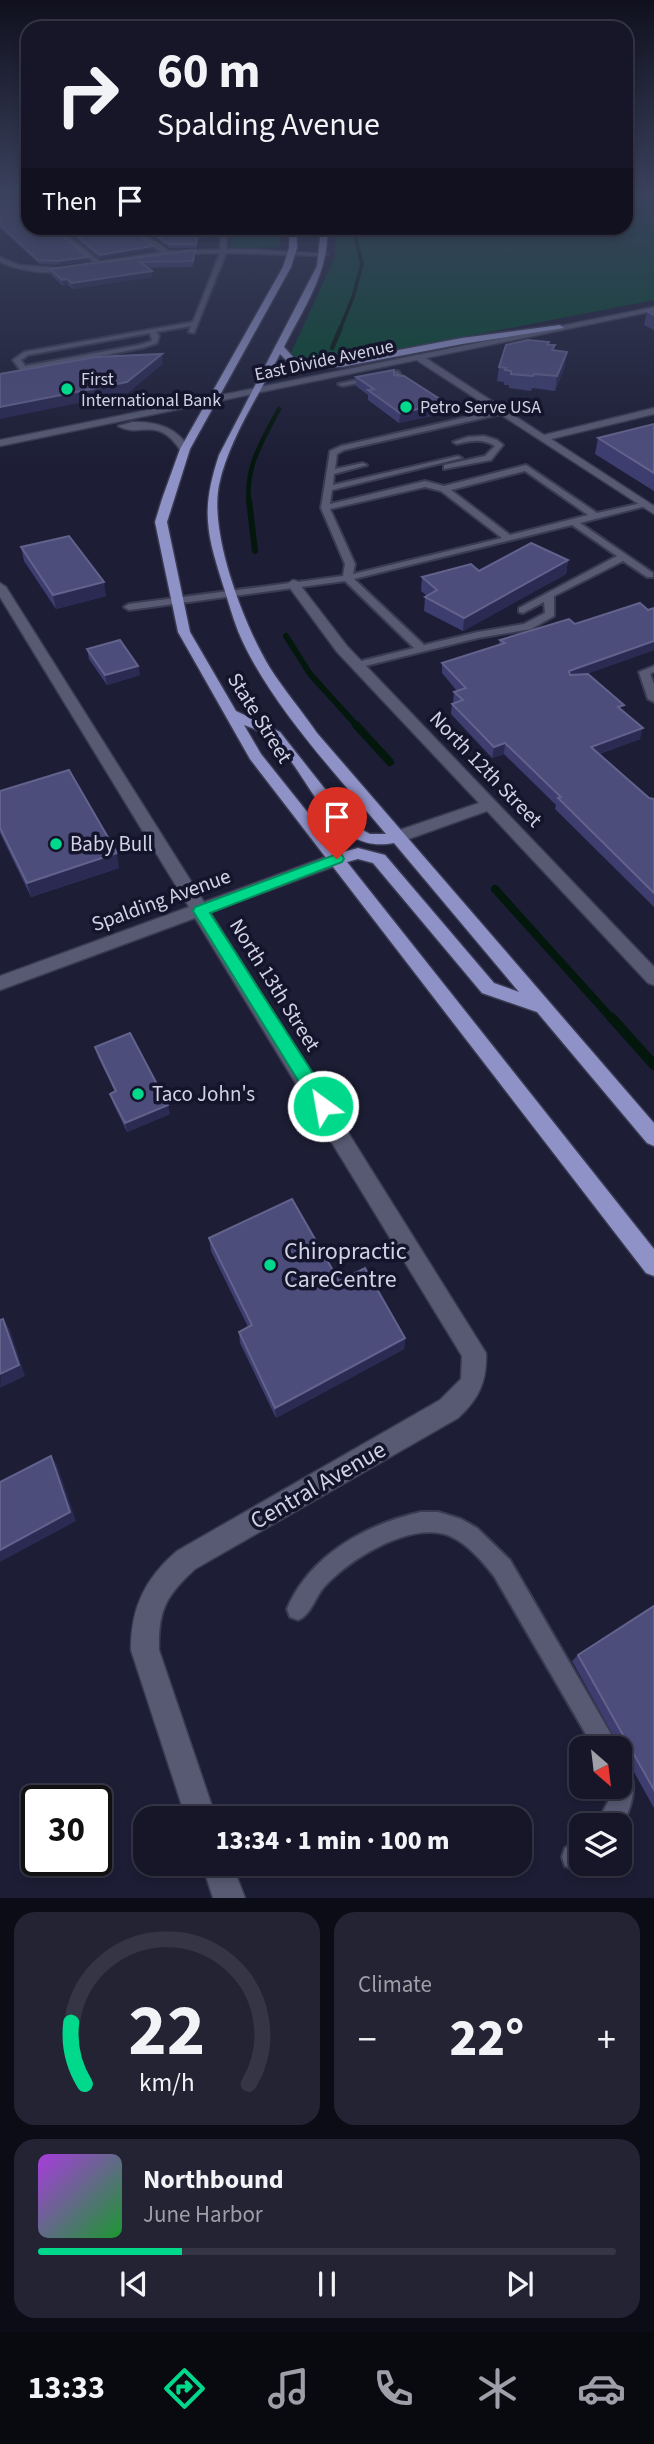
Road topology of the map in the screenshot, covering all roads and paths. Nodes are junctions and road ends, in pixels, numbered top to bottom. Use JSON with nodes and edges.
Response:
{"nodes":[{"id":1,"x":211,"y":284,"type":"edge"},
{"id":2,"x":278,"y":284,"type":"edge"},
{"id":3,"x":312,"y":284,"type":"edge"},
{"id":4,"x":654,"y":309,"type":"edge"},
{"id":5,"x":196,"y":323,"type":"junction"},
{"id":6,"x":560,"y":328,"type":"junction"},
{"id":7,"x":152,"y":331,"type":"junction"},
{"id":8,"x":192,"y":332,"type":"dead end"},
{"id":9,"x":280,"y":348,"type":"junction"},
{"id":10,"x":418,"y":357,"type":"junction"},
{"id":11,"x":23,"y":369,"type":"junction"},
{"id":12,"x":397,"y":373,"type":"edge"},
{"id":13,"x":0,"y":377,"type":"edge"},
{"id":14,"x":342,"y":384,"type":"dead end"},
{"id":15,"x":259,"y":390,"type":"junction"},
{"id":16,"x":213,"y":399,"type":"junction"},
{"id":17,"x":469,"y":411,"type":"dead end"},
{"id":18,"x":502,"y":411,"type":"junction"},
{"id":19,"x":654,"y":411,"type":"edge"},
{"id":20,"x":640,"y":415,"type":"junction"},
{"id":21,"x":452,"y":423,"type":"junction"},
{"id":22,"x":654,"y":423,"type":"edge"},
{"id":23,"x":64,"y":430,"type":"junction"},
{"id":24,"x":376,"y":431,"type":"dead end"},
{"id":25,"x":478,"y":438,"type":"junction"},
{"id":26,"x":543,"y":438,"type":"junction"},
{"id":27,"x":457,"y":442,"type":"dead end"},
{"id":28,"x":0,"y":443,"type":"edge"},
{"id":29,"x":185,"y":449,"type":"junction"},
{"id":30,"x":497,"y":449,"type":"junction"},
{"id":31,"x":471,"y":455,"type":"dead end"},
{"id":32,"x":458,"y":458,"type":"dead end"},
{"id":33,"x":363,"y":465,"type":"dead end"},
{"id":34,"x":428,"y":466,"type":"junction"},
{"id":35,"x":329,"y":473,"type":"junction"},
{"id":36,"x":327,"y":489,"type":"junction"},
{"id":37,"x":444,"y":489,"type":"junction"},
{"id":38,"x":643,"y":504,"type":"junction"},
{"id":39,"x":325,"y":508,"type":"junction"},
{"id":40,"x":654,"y":511,"type":"edge"},
{"id":41,"x":595,"y":516,"type":"junction"},
{"id":42,"x":573,"y":522,"type":"junction"},
{"id":43,"x":508,"y":538,"type":"junction"},
{"id":44,"x":623,"y":557,"type":"junction"},
{"id":45,"x":650,"y":575,"type":"dead end"},
{"id":46,"x":347,"y":578,"type":"junction"},
{"id":47,"x":293,"y":584,"type":"junction"},
{"id":48,"x":0,"y":587,"type":"edge"},
{"id":49,"x":230,"y":594,"type":"junction"},
{"id":50,"x":549,"y":595,"type":"junction"},
{"id":51,"x":176,"y":600,"type":"junction"},
{"id":52,"x":129,"y":607,"type":"dead end"},
{"id":53,"x":523,"y":610,"type":"dead end"},
{"id":54,"x":508,"y":617,"type":"dead end"},
{"id":55,"x":478,"y":635,"type":"junction"},
{"id":56,"x":422,"y":649,"type":"junction"},
{"id":57,"x":357,"y":665,"type":"junction"},
{"id":58,"x":654,"y":668,"type":"edge"},
{"id":59,"x":654,"y":699,"type":"edge"},
{"id":60,"x":231,"y":714,"type":"junction"},
{"id":61,"x":490,"y":805,"type":"junction"},
{"id":62,"x":397,"y":837,"type":"junction"},
{"id":63,"x":337,"y":859,"type":"junction"},
{"id":64,"x":201,"y":911,"type":"junction"},
{"id":65,"x":654,"y":978,"type":"edge"},
{"id":66,"x":0,"y":984,"type":"edge"},
{"id":67,"x":543,"y":1008,"type":"junction"},
{"id":68,"x":654,"y":1137,"type":"edge"},
{"id":69,"x":654,"y":1266,"type":"edge"},
{"id":70,"x":449,"y":1409,"type":"joint"},
{"id":71,"x":298,"y":1609,"type":"dead end"},
{"id":72,"x":600,"y":1736,"type":"edge"},
{"id":73,"x":197,"y":1806,"type":"edge"},
{"id":74,"x":221,"y":1876,"type":"edge"},
{"id":75,"x":229,"y":1898,"type":"edge"}],
"edges":[{"from":1,"to":5,"type":"lane"},
{"from":2,"to":16,"type":"main road","name":"State Street"},
{"from":3,"to":9,"type":"main road","name":"State Street"},
{"from":4,"to":6,"type":"street","name":"East Divide Avenue"},
{"from":5,"to":7,"type":"lane"},
{"from":5,"to":8,"type":"lane"},
{"from":6,"to":9,"type":"main road"},
{"from":6,"to":10,"type":"street","name":"East Divide Avenue"},
{"from":7,"to":11,"type":"lane"},
{"from":7,"to":11,"type":"lane"},
{"from":9,"to":15,"type":"main road","name":"State Street"},
{"from":10,"to":15,"type":"street","name":"East Divide Avenue"},
{"from":10,"to":18,"type":"street"},
{"from":11,"to":13,"type":"lane"},
{"from":12,"to":14,"type":"lane"},
{"from":15,"to":16,"type":"street","name":"East Divide Avenue"},
{"from":15,"to":49,"type":"main road","name":"State Street"},
{"from":16,"to":23,"type":"street","name":"East Divide Avenue"},
{"from":16,"to":29,"type":"main road","name":"State Street"},
{"from":17,"to":24,"type":"lane"},
{"from":18,"to":21,"type":"lane"},
{"from":18,"to":26,"type":"street"},
{"from":19,"to":20,"type":"street"},
{"from":20,"to":22,"type":"street"},
{"from":20,"to":26,"type":"street"},
{"from":21,"to":25,"type":"lane"},
{"from":21,"to":35,"type":"lane"},
{"from":23,"to":28,"type":"street","name":"East Divide Avenue"},
{"from":23,"to":29,"type":"street"},
{"from":25,"to":27,"type":"lane"},
{"from":25,"to":30,"type":"lane"},
{"from":26,"to":38,"type":"street"},
{"from":29,"to":51,"type":"main road","name":"State Street"},
{"from":30,"to":31,"type":"lane"},
{"from":30,"to":34,"type":"lane"},
{"from":32,"to":34,"type":"lane"},
{"from":33,"to":35,"type":"lane"},
{"from":34,"to":36,"type":"lane"},
{"from":35,"to":36,"type":"lane"},
{"from":36,"to":39,"type":"lane"},
{"from":37,"to":39,"type":"lane"},
{"from":37,"to":41,"type":"lane"},
{"from":37,"to":43,"type":"lane"},
{"from":38,"to":40,"type":"street"},
{"from":38,"to":41,"type":"lane"},
{"from":39,"to":46,"type":"lane"},
{"from":41,"to":42,"type":"lane"},
{"from":42,"to":43,"type":"lane"},
{"from":42,"to":44,"type":"lane"},
{"from":43,"to":46,"type":"lane"},
{"from":44,"to":45,"type":"lane"},
{"from":44,"to":50,"type":"lane"},
{"from":46,"to":47,"type":"lane"},
{"from":46,"to":56,"type":"lane"},
{"from":47,"to":49,"type":"lane"},
{"from":47,"to":57,"type":"street","name":"North 12th Street"},
{"from":48,"to":64,"type":"street","name":"North 13th Street"},
{"from":49,"to":51,"type":"lane"},
{"from":49,"to":62,"type":"main road","name":"State Street"},
{"from":50,"to":53,"type":"lane"},
{"from":50,"to":55,"type":"lane"},
{"from":51,"to":52,"type":"lane"},
{"from":51,"to":60,"type":"main road","name":"State Street"},
{"from":54,"to":55,"type":"lane"},
{"from":55,"to":56,"type":"lane"},
{"from":56,"to":57,"type":"lane"},
{"from":57,"to":61,"type":"street","name":"North 12th Street"},
{"from":58,"to":59,"type":"lane"},
{"from":60,"to":62,"type":"main road"},
{"from":60,"to":63,"type":"main road","name":"State Street"},
{"from":61,"to":62,"type":"street"},
{"from":61,"to":65,"type":"street","name":"North 12th Street"},
{"from":62,"to":67,"type":"main road","name":"State Street"},
{"from":63,"to":64,"type":"street","name":"Spalding Avenue"},
{"from":63,"to":67,"type":"main road"},
{"from":63,"to":69,"type":"main road","name":"State Street"},
{"from":64,"to":66,"type":"street","name":"Spalding Avenue"},
{"from":64,"to":70,"type":"street","name":"North 13th Street"},
{"from":67,"to":68,"type":"main road","name":"State Street"},
{"from":70,"to":73,"type":"street","name":"Central Avenue"},
{"from":71,"to":72,"type":"lane"},
{"from":74,"to":75,"type":"street"}]}
